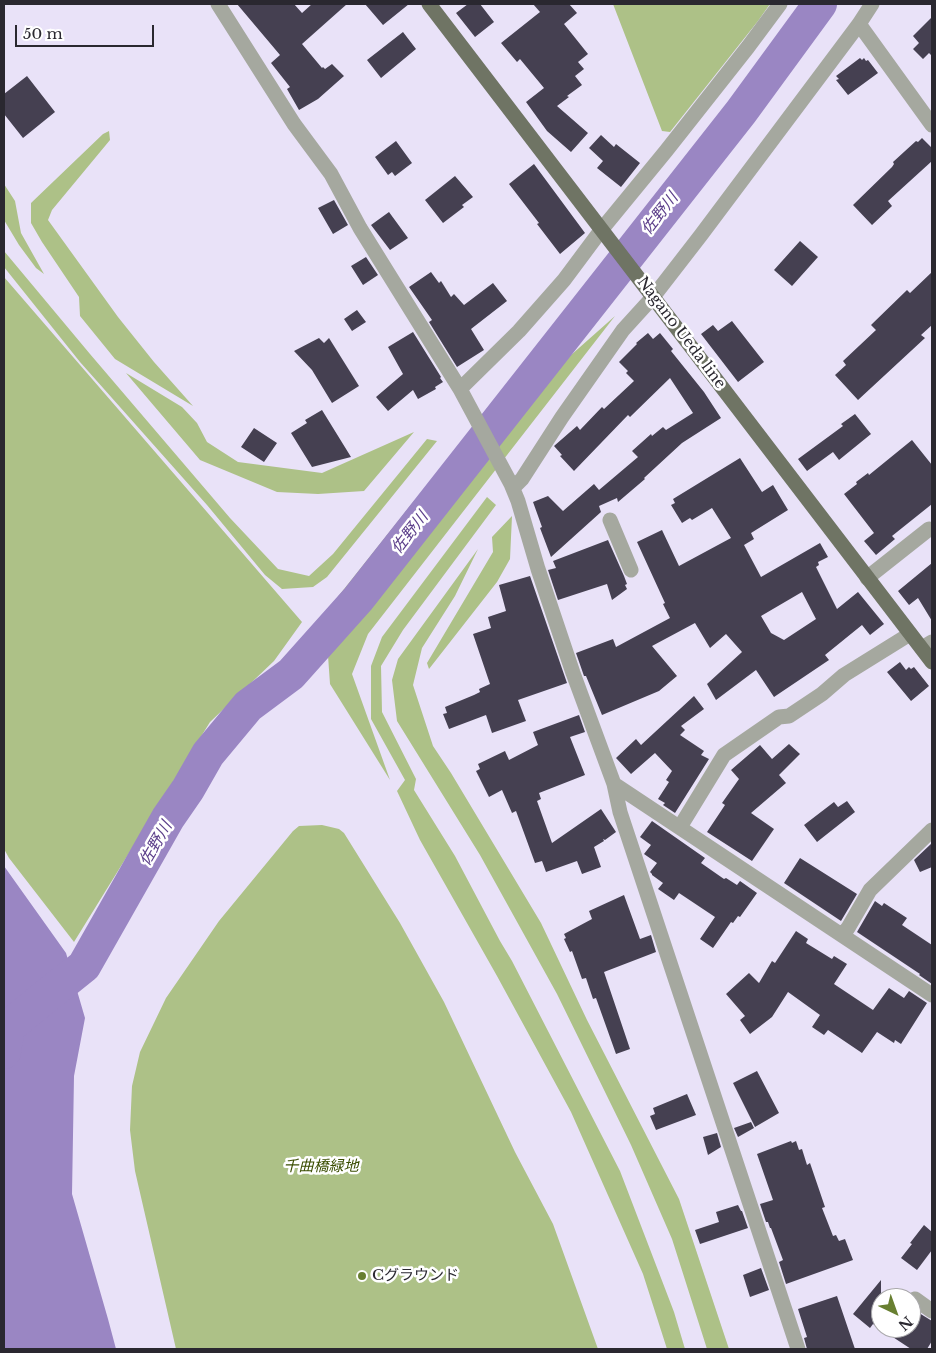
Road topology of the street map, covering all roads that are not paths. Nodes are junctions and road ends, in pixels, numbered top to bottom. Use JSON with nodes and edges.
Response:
{"nodes":[{"id":1,"x":218,"y":4,"type":"edge"},
{"id":2,"x":429,"y":4,"type":"edge"},
{"id":3,"x":780,"y":4,"type":"edge"},
{"id":4,"x":872,"y":4,"type":"edge"},
{"id":5,"x":859,"y":24,"type":"junction"},
{"id":6,"x":932,"y":125,"type":"edge"},
{"id":7,"x":604,"y":232,"type":"junction"},
{"id":8,"x":651,"y":294,"type":"junction"},
{"id":9,"x":463,"y":393,"type":"junction"},
{"id":10,"x":512,"y":486,"type":"junction"},
{"id":11,"x":610,"y":520,"type":"dead end"},
{"id":12,"x":929,"y":529,"type":"dead end"},
{"id":13,"x":631,"y":570,"type":"dead end"},
{"id":14,"x":867,"y":578,"type":"junction"},
{"id":15,"x":910,"y":634,"type":"junction"},
{"id":16,"x":927,"y":645,"type":"edge"},
{"id":17,"x":932,"y":662,"type":"edge"},
{"id":18,"x":614,"y":784,"type":"junction"},
{"id":19,"x":680,"y":827,"type":"junction"},
{"id":20,"x":932,"y":830,"type":"edge"},
{"id":21,"x":842,"y":934,"type":"junction"},
{"id":22,"x":932,"y":995,"type":"edge"},
{"id":23,"x":921,"y":1304,"type":"edge"},
{"id":24,"x":932,"y":1311,"type":"edge"},
{"id":25,"x":798,"y":1349,"type":"edge"}],
"edges":[{"from":1,"to":9,"type":"street"},
{"from":2,"to":7,"type":"main road","name":"Nagano Ueda line"},
{"from":3,"to":7,"type":"street"},
{"from":4,"to":5,"type":"street"},
{"from":5,"to":6,"type":"street"},
{"from":5,"to":8,"type":"street"},
{"from":7,"to":8,"type":"main road","name":"Nagano Ueda line"},
{"from":7,"to":9,"type":"street"},
{"from":8,"to":10,"type":"street"},
{"from":8,"to":14,"type":"main road","name":"Nagano Ueda line"},
{"from":9,"to":10,"type":"street"},
{"from":10,"to":18,"type":"street"},
{"from":11,"to":13,"type":"street"},
{"from":12,"to":14,"type":"street"},
{"from":14,"to":15,"type":"main road","name":"Nagano Ueda line"},
{"from":15,"to":16,"type":"main road","name":"Nagano Ueda line"},
{"from":15,"to":19,"type":"street"},
{"from":16,"to":17,"type":"main road","name":"Nagano Ueda line"},
{"from":18,"to":19,"type":"street"},
{"from":18,"to":25,"type":"street"},
{"from":19,"to":21,"type":"street"},
{"from":20,"to":21,"type":"street"},
{"from":21,"to":22,"type":"street"},
{"from":23,"to":24,"type":"street"}]}
